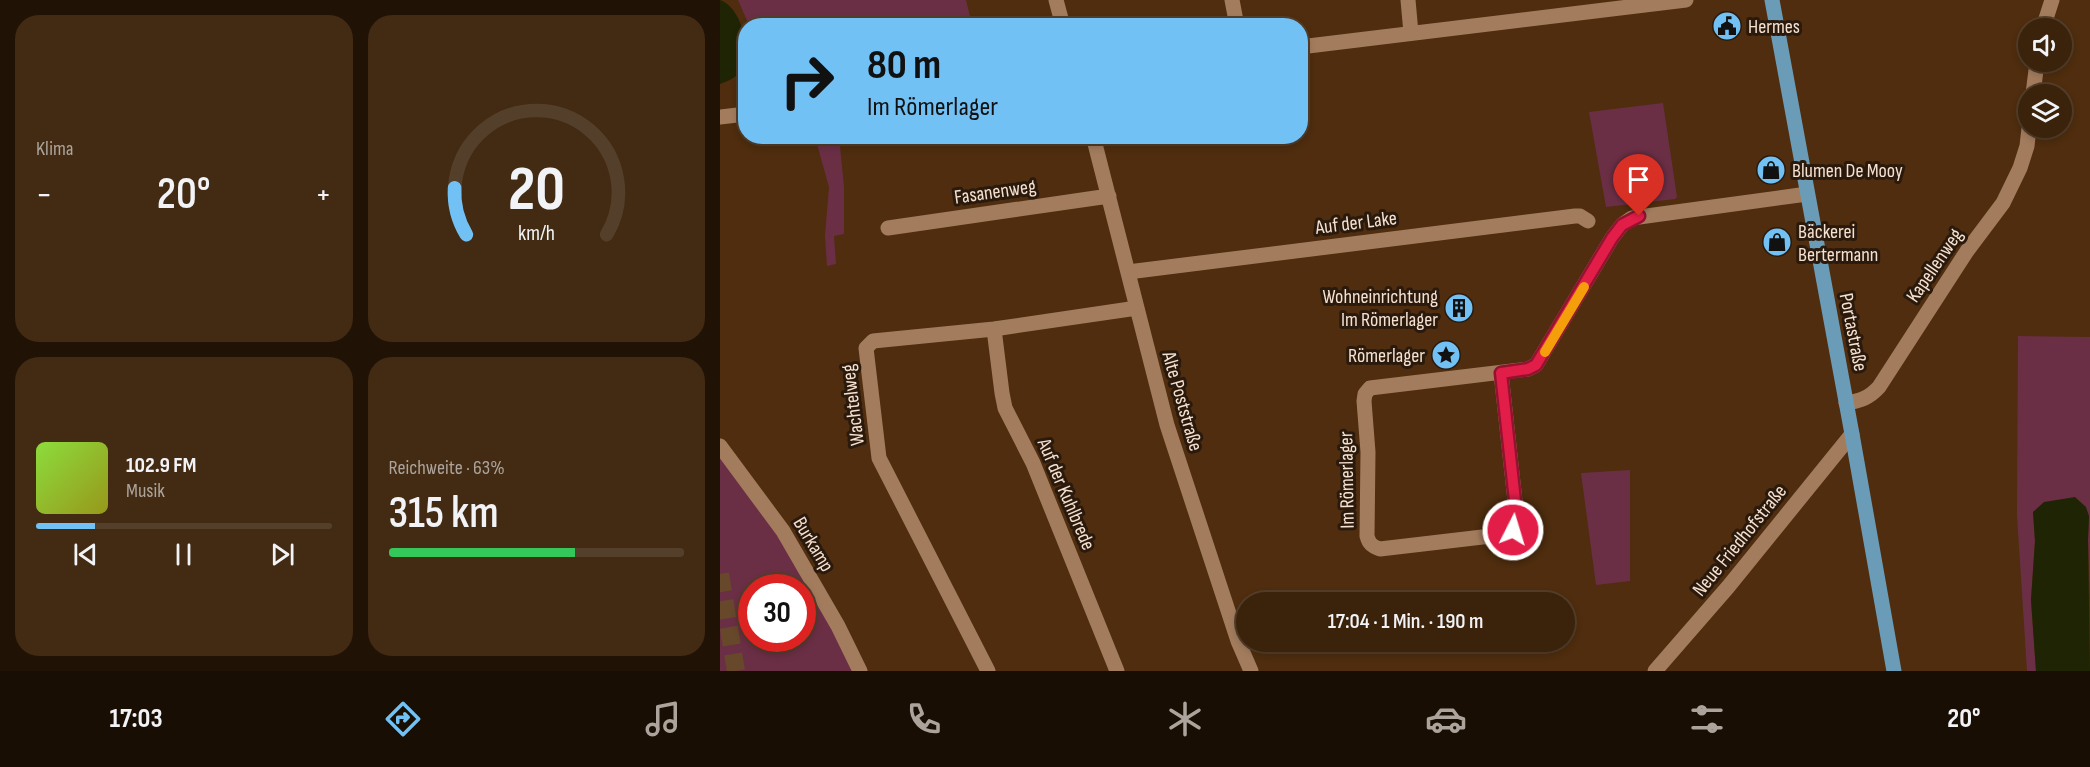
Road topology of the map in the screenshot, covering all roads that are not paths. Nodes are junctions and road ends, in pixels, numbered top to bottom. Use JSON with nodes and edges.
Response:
{"nodes":[{"id":1,"x":1056,"y":0,"type":"edge"},
{"id":2,"x":1232,"y":0,"type":"edge"},
{"id":3,"x":1408,"y":0,"type":"edge"},
{"id":4,"x":1686,"y":0,"type":"edge"},
{"id":5,"x":1772,"y":0,"type":"edge"},
{"id":6,"x":2052,"y":0,"type":"edge"},
{"id":7,"x":1660,"y":2,"type":"edge"},
{"id":8,"x":1061,"y":18,"type":"edge"},
{"id":9,"x":1235,"y":18,"type":"edge"},
{"id":10,"x":2046,"y":18,"type":"edge"},
{"id":11,"x":1411,"y":33,"type":"junction"},
{"id":12,"x":1308,"y":45,"type":"edge"},
{"id":13,"x":738,"y":115,"type":"edge"},
{"id":14,"x":720,"y":117,"type":"edge"},
{"id":15,"x":2028,"y":138,"type":"edge"},
{"id":16,"x":1095,"y":144,"type":"edge"},
{"id":17,"x":1807,"y":195,"type":"junction"},
{"id":18,"x":1109,"y":196,"type":"junction"},
{"id":19,"x":1588,"y":221,"type":"dead end"},
{"id":20,"x":888,"y":228,"type":"dead end"},
{"id":21,"x":1128,"y":272,"type":"junction"},
{"id":22,"x":1137,"y":309,"type":"junction"},
{"id":23,"x":994,"y":329,"type":"junction"},
{"id":24,"x":1501,"y":373,"type":"junction"},
{"id":25,"x":1846,"y":404,"type":"junction"},
{"id":26,"x":1852,"y":434,"type":"junction"},
{"id":27,"x":720,"y":446,"type":"edge"},
{"id":28,"x":860,"y":671,"type":"edge"},
{"id":29,"x":988,"y":671,"type":"edge"},
{"id":30,"x":1117,"y":671,"type":"edge"},
{"id":31,"x":1251,"y":671,"type":"edge"},
{"id":32,"x":1655,"y":671,"type":"edge"},
{"id":33,"x":1894,"y":671,"type":"edge"}],
"edges":[{"from":1,"to":8,"type":"street"},
{"from":2,"to":9,"type":"street"},
{"from":3,"to":11,"type":"street"},
{"from":4,"to":7,"type":"street"},
{"from":5,"to":17,"type":"main road","name":"Portastraße"},
{"from":6,"to":10,"type":"street"},
{"from":7,"to":11,"type":"street"},
{"from":11,"to":12,"type":"street"},
{"from":13,"to":14,"type":"street"},
{"from":15,"to":25,"type":"street","name":"Kapellenweg"},
{"from":16,"to":18,"type":"street","name":"Alte Poststraße"},
{"from":17,"to":24,"type":"street","name":"Im Römerlager"},
{"from":17,"to":25,"type":"main road","name":"Portastraße"},
{"from":18,"to":20,"type":"street","name":"Fasanenweg"},
{"from":18,"to":21,"type":"street","name":"Alte Poststraße"},
{"from":19,"to":21,"type":"street","name":"Auf der Lake"},
{"from":21,"to":22,"type":"street","name":"Alte Poststraße"},
{"from":22,"to":23,"type":"street","name":"Wachtelweg"},
{"from":22,"to":31,"type":"street","name":"Alte Poststraße"},
{"from":23,"to":29,"type":"street","name":"Wachtelweg"},
{"from":23,"to":30,"type":"street","name":"Auf der Kuhlbrede"},
{"from":24,"to":24,"type":"street","name":"Im Römerlager"},
{"from":25,"to":26,"type":"main road","name":"Portastraße"},
{"from":26,"to":32,"type":"street","name":"Neue Friedhofstraße"},
{"from":26,"to":33,"type":"main road","name":"Portastraße"},
{"from":27,"to":28,"type":"street","name":"Burkamp"}]}
